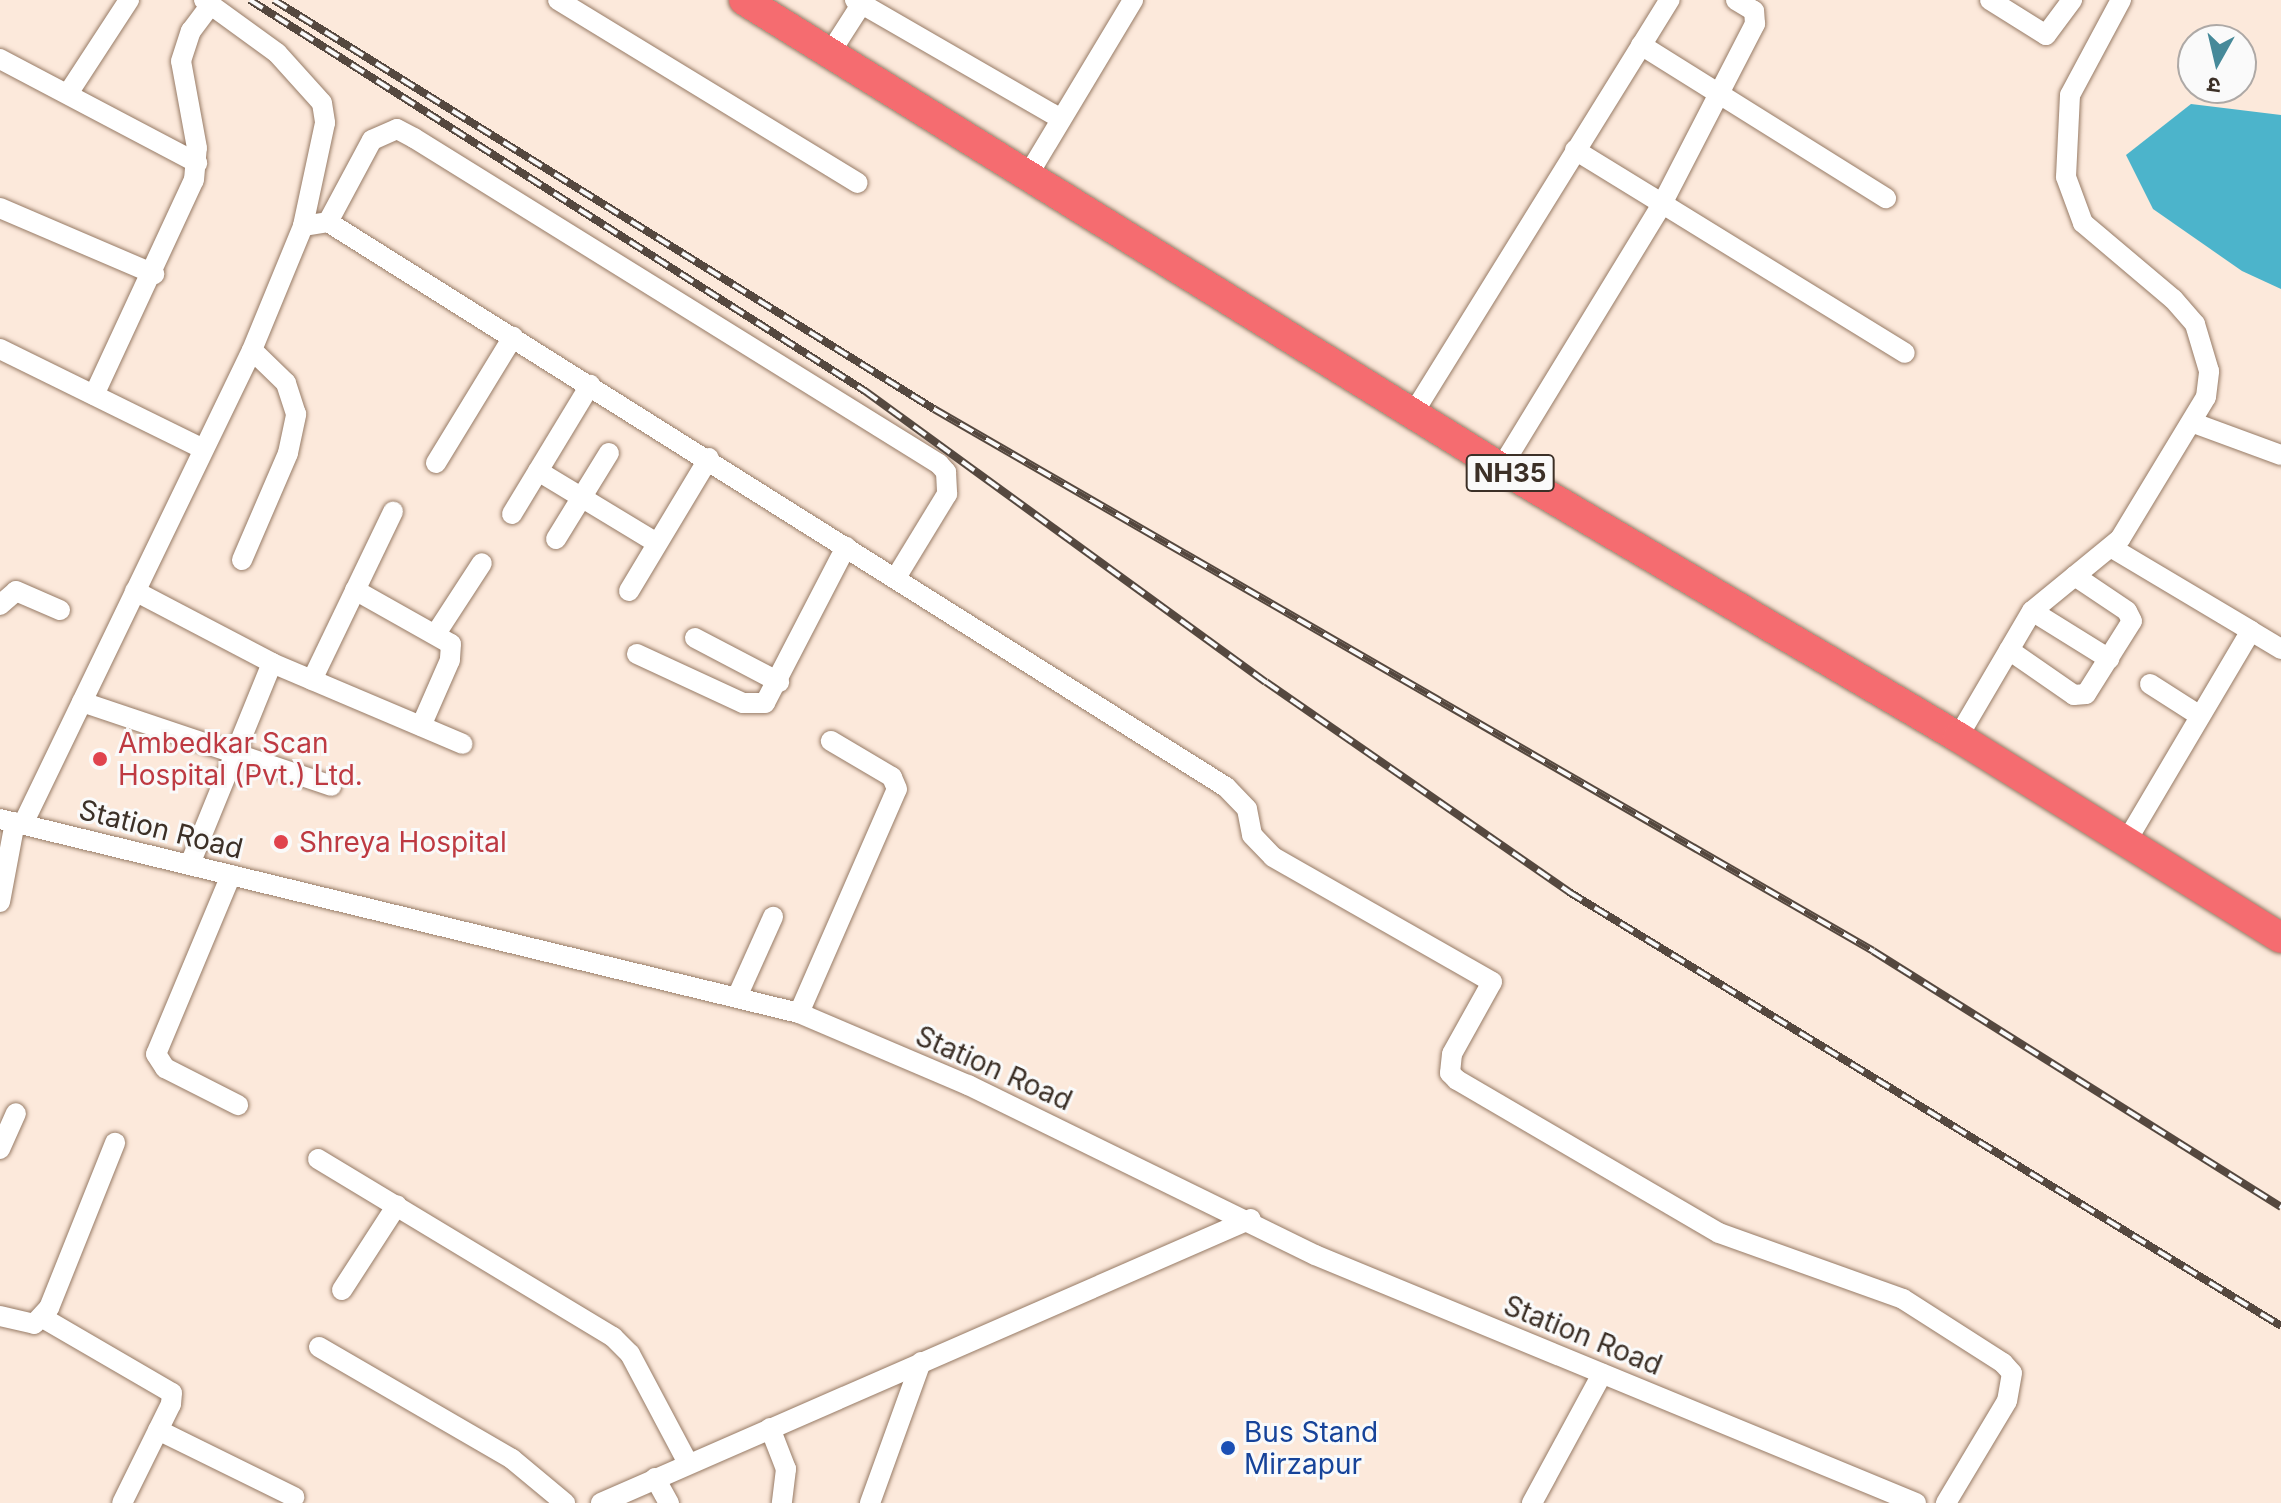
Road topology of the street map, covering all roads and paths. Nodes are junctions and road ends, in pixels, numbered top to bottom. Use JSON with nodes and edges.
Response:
{"nodes":[{"id":1,"x":129,"y":0,"type":"edge"},
{"id":2,"x":558,"y":0,"type":"edge"},
{"id":3,"x":744,"y":0,"type":"edge"},
{"id":4,"x":1133,"y":0,"type":"edge"},
{"id":5,"x":1669,"y":0,"type":"edge"},
{"id":6,"x":1736,"y":0,"type":"edge"},
{"id":7,"x":1990,"y":0,"type":"edge"},
{"id":8,"x":2072,"y":0,"type":"edge"},
{"id":9,"x":2121,"y":0,"type":"edge"},
{"id":10,"x":860,"y":1,"type":"edge"},
{"id":11,"x":208,"y":2,"type":"edge"},
{"id":12,"x":1641,"y":45,"type":"junction"},
{"id":13,"x":830,"y":53,"type":"junction"},
{"id":14,"x":0,"y":59,"type":"edge"},
{"id":15,"x":69,"y":92,"type":"junction"},
{"id":16,"x":1719,"y":93,"type":"junction"},
{"id":17,"x":1061,"y":119,"type":"junction"},
{"id":18,"x":1575,"y":150,"type":"junction"},
{"id":19,"x":197,"y":163,"type":"junction"},
{"id":20,"x":1028,"y":175,"type":"junction"},
{"id":21,"x":858,"y":183,"type":"dead end"},
{"id":22,"x":1886,"y":198,"type":"dead end"},
{"id":23,"x":1662,"y":204,"type":"junction"},
{"id":24,"x":0,"y":208,"type":"edge"},
{"id":25,"x":328,"y":222,"type":"junction"},
{"id":26,"x":303,"y":226,"type":"junction"},
{"id":27,"x":154,"y":274,"type":"junction"},
{"id":28,"x":513,"y":337,"type":"junction"},
{"id":29,"x":0,"y":349,"type":"edge"},
{"id":30,"x":252,"y":350,"type":"junction"},
{"id":31,"x":1905,"y":353,"type":"dead end"},
{"id":32,"x":590,"y":385,"type":"junction"},
{"id":33,"x":94,"y":395,"type":"junction"},
{"id":34,"x":1414,"y":412,"type":"junction"},
{"id":35,"x":2194,"y":423,"type":"junction"},
{"id":36,"x":203,"y":449,"type":"junction"},
{"id":37,"x":609,"y":453,"type":"dead end"},
{"id":38,"x":2281,"y":455,"type":"edge"},
{"id":39,"x":709,"y":458,"type":"junction"},
{"id":40,"x":436,"y":463,"type":"dead end"},
{"id":41,"x":1501,"y":468,"type":"junction"},
{"id":42,"x":538,"y":471,"type":"junction"},
{"id":43,"x":581,"y":497,"type":"junction"},
{"id":44,"x":393,"y":512,"type":"dead end"},
{"id":45,"x":512,"y":514,"type":"dead end"},
{"id":46,"x":556,"y":539,"type":"dead end"},
{"id":47,"x":657,"y":543,"type":"junction"},
{"id":48,"x":846,"y":547,"type":"junction"},
{"id":49,"x":2112,"y":548,"type":"junction"},
{"id":50,"x":242,"y":560,"type":"dead end"},
{"id":51,"x":482,"y":563,"type":"dead end"},
{"id":52,"x":897,"y":576,"type":"junction"},
{"id":53,"x":2075,"y":576,"type":"junction"},
{"id":54,"x":355,"y":590,"type":"junction"},
{"id":55,"x":135,"y":591,"type":"junction"},
{"id":56,"x":629,"y":591,"type":"dead end"},
{"id":57,"x":0,"y":605,"type":"edge"},
{"id":58,"x":60,"y":610,"type":"dead end"},
{"id":59,"x":2032,"y":611,"type":"junction"},
{"id":60,"x":2251,"y":631,"type":"junction"},
{"id":61,"x":437,"y":632,"type":"junction"},
{"id":62,"x":695,"y":638,"type":"dead end"},
{"id":63,"x":2281,"y":649,"type":"edge"},
{"id":64,"x":2009,"y":650,"type":"junction"},
{"id":65,"x":637,"y":654,"type":"dead end"},
{"id":66,"x":2109,"y":659,"type":"junction"},
{"id":67,"x":272,"y":663,"type":"junction"},
{"id":68,"x":312,"y":680,"type":"junction"},
{"id":69,"x":779,"y":682,"type":"junction"},
{"id":70,"x":2150,"y":684,"type":"dead end"},
{"id":71,"x":82,"y":702,"type":"junction"},
{"id":72,"x":2200,"y":716,"type":"junction"},
{"id":73,"x":421,"y":726,"type":"junction"},
{"id":74,"x":1958,"y":737,"type":"junction"},
{"id":75,"x":831,"y":741,"type":"dead end"},
{"id":76,"x":463,"y":744,"type":"dead end"},
{"id":77,"x":234,"y":752,"type":"junction"},
{"id":78,"x":331,"y":786,"type":"dead end"},
{"id":79,"x":8,"y":818,"type":"edge"},
{"id":80,"x":2126,"y":842,"type":"junction"},
{"id":81,"x":190,"y":864,"type":"junction"},
{"id":82,"x":231,"y":875,"type":"junction"},
{"id":83,"x":0,"y":902,"type":"edge"},
{"id":84,"x":773,"y":917,"type":"dead end"},
{"id":85,"x":2281,"y":938,"type":"edge"},
{"id":86,"x":737,"y":997,"type":"junction"},
{"id":87,"x":799,"y":1013,"type":"junction"},
{"id":88,"x":238,"y":1105,"type":"dead end"},
{"id":89,"x":16,"y":1113,"type":"dead end"},
{"id":90,"x":115,"y":1143,"type":"dead end"},
{"id":91,"x":0,"y":1149,"type":"edge"},
{"id":92,"x":318,"y":1159,"type":"dead end"},
{"id":93,"x":397,"y":1205,"type":"junction"},
{"id":94,"x":1251,"y":1219,"type":"junction"},
{"id":95,"x":342,"y":1290,"type":"dead end"},
{"id":96,"x":0,"y":1316,"type":"edge"},
{"id":97,"x":43,"y":1318,"type":"junction"},
{"id":98,"x":319,"y":1347,"type":"dead end"},
{"id":99,"x":921,"y":1362,"type":"junction"},
{"id":100,"x":1602,"y":1374,"type":"junction"},
{"id":101,"x":770,"y":1428,"type":"junction"},
{"id":102,"x":158,"y":1430,"type":"junction"},
{"id":103,"x":688,"y":1463,"type":"junction"},
{"id":104,"x":655,"y":1478,"type":"junction"},
{"id":105,"x":294,"y":1497,"type":"dead end"},
{"id":106,"x":122,"y":1503,"type":"edge"},
{"id":107,"x":565,"y":1503,"type":"edge"},
{"id":108,"x":601,"y":1503,"type":"edge"},
{"id":109,"x":669,"y":1503,"type":"edge"},
{"id":110,"x":782,"y":1503,"type":"edge"},
{"id":111,"x":870,"y":1503,"type":"edge"},
{"id":112,"x":1532,"y":1503,"type":"edge"},
{"id":113,"x":1916,"y":1503,"type":"edge"},
{"id":114,"x":1946,"y":1503,"type":"edge"}],
"edges":[{"from":1,"to":15,"type":"street"},
{"from":2,"to":21,"type":"street"},
{"from":3,"to":13,"type":"highway","number":"NH35"},
{"from":4,"to":17,"type":"street"},
{"from":5,"to":12,"type":"street"},
{"from":6,"to":16,"type":"street"},
{"from":7,"to":8,"type":"street"},
{"from":9,"to":35,"type":"street"},
{"from":10,"to":13,"type":"street"},
{"from":10,"to":17,"type":"street"},
{"from":11,"to":19,"type":"street"},
{"from":11,"to":26,"type":"street"},
{"from":12,"to":16,"type":"street"},
{"from":12,"to":18,"type":"street"},
{"from":13,"to":20,"type":"highway","number":"NH35"},
{"from":14,"to":15,"type":"street"},
{"from":15,"to":19,"type":"street"},
{"from":16,"to":22,"type":"street"},
{"from":16,"to":23,"type":"street"},
{"from":17,"to":20,"type":"street"},
{"from":18,"to":23,"type":"street"},
{"from":18,"to":34,"type":"street"},
{"from":19,"to":27,"type":"street"},
{"from":20,"to":34,"type":"highway","number":"NH35"},
{"from":23,"to":31,"type":"street"},
{"from":23,"to":41,"type":"street"},
{"from":24,"to":27,"type":"street"},
{"from":25,"to":26,"type":"street"},
{"from":25,"to":28,"type":"street"},
{"from":25,"to":52,"type":"street"},
{"from":26,"to":30,"type":"street"},
{"from":27,"to":33,"type":"street"},
{"from":28,"to":32,"type":"street"},
{"from":28,"to":40,"type":"street"},
{"from":29,"to":33,"type":"street"},
{"from":30,"to":36,"type":"street"},
{"from":30,"to":50,"type":"street"},
{"from":32,"to":39,"type":"street"},
{"from":32,"to":42,"type":"street"},
{"from":33,"to":36,"type":"street"},
{"from":34,"to":41,"type":"highway","number":"NH35"},
{"from":35,"to":38,"type":"street"},
{"from":35,"to":49,"type":"street"},
{"from":36,"to":55,"type":"street"},
{"from":37,"to":43,"type":"street"},
{"from":39,"to":47,"type":"street"},
{"from":39,"to":48,"type":"street"},
{"from":41,"to":74,"type":"highway","number":"NH35"},
{"from":42,"to":43,"type":"street"},
{"from":42,"to":45,"type":"street"},
{"from":43,"to":46,"type":"street"},
{"from":43,"to":47,"type":"street"},
{"from":44,"to":54,"type":"street"},
{"from":47,"to":56,"type":"street"},
{"from":48,"to":52,"type":"street"},
{"from":48,"to":69,"type":"street"},
{"from":49,"to":53,"type":"street"},
{"from":49,"to":60,"type":"street"},
{"from":51,"to":61,"type":"street"},
{"from":52,"to":114,"type":"street"},
{"from":53,"to":59,"type":"street"},
{"from":53,"to":66,"type":"street"},
{"from":54,"to":61,"type":"street"},
{"from":54,"to":68,"type":"street"},
{"from":55,"to":67,"type":"street"},
{"from":55,"to":71,"type":"street"},
{"from":57,"to":58,"type":"street"},
{"from":59,"to":64,"type":"street"},
{"from":59,"to":66,"type":"street"},
{"from":60,"to":63,"type":"street"},
{"from":60,"to":72,"type":"street"},
{"from":61,"to":73,"type":"street"},
{"from":62,"to":69,"type":"street"},
{"from":64,"to":66,"type":"street"},
{"from":64,"to":74,"type":"street"},
{"from":65,"to":69,"type":"street"},
{"from":67,"to":68,"type":"street"},
{"from":67,"to":77,"type":"street"},
{"from":68,"to":73,"type":"street"},
{"from":70,"to":72,"type":"street"},
{"from":71,"to":77,"type":"street"},
{"from":71,"to":79,"type":"street"},
{"from":72,"to":80,"type":"street"},
{"from":73,"to":76,"type":"street"},
{"from":74,"to":80,"type":"highway","number":"NH35"},
{"from":75,"to":87,"type":"street"},
{"from":77,"to":78,"type":"street"},
{"from":77,"to":81,"type":"street"},
{"from":79,"to":81,"type":"street","name":"Station Road"},
{"from":79,"to":83,"type":"street"},
{"from":80,"to":85,"type":"highway","number":"NH35"},
{"from":81,"to":82,"type":"street","name":"Station Road"},
{"from":82,"to":86,"type":"street","name":"Station Road"},
{"from":82,"to":88,"type":"street"},
{"from":84,"to":86,"type":"street"},
{"from":86,"to":87,"type":"street","name":"Station Road"},
{"from":87,"to":94,"type":"street","name":"Station Road"},
{"from":89,"to":91,"type":"street"},
{"from":90,"to":97,"type":"street"},
{"from":92,"to":93,"type":"street"},
{"from":93,"to":95,"type":"street"},
{"from":93,"to":103,"type":"street"},
{"from":94,"to":99,"type":"street"},
{"from":94,"to":100,"type":"street","name":"Station Road"},
{"from":96,"to":97,"type":"street"},
{"from":97,"to":102,"type":"street"},
{"from":98,"to":107,"type":"street"},
{"from":99,"to":101,"type":"street"},
{"from":99,"to":111,"type":"street"},
{"from":100,"to":112,"type":"street"},
{"from":100,"to":113,"type":"street","name":"Station Road"},
{"from":101,"to":103,"type":"street"},
{"from":101,"to":110,"type":"street"},
{"from":102,"to":105,"type":"street"},
{"from":102,"to":106,"type":"street"},
{"from":103,"to":104,"type":"street"},
{"from":104,"to":108,"type":"street"},
{"from":104,"to":109,"type":"street"}]}
